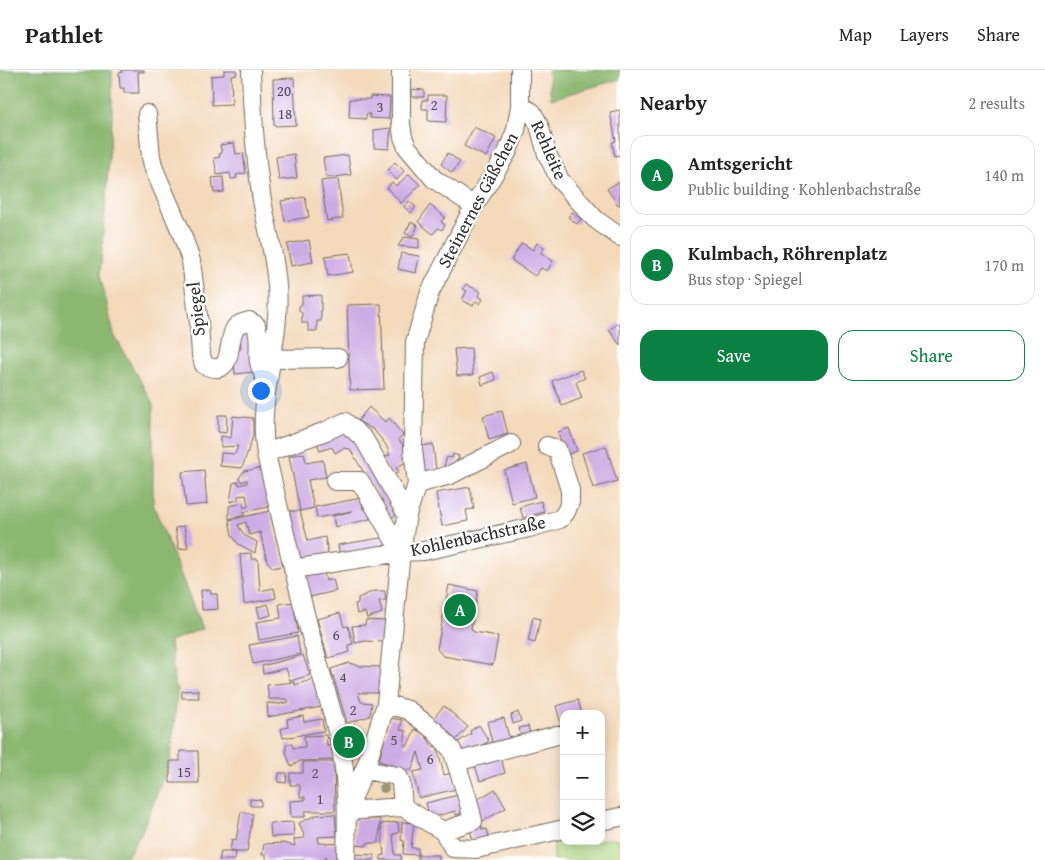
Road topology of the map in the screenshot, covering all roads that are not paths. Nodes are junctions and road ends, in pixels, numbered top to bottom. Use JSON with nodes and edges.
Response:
{"nodes":[{"id":1,"x":251,"y":70,"type":"edge"},
{"id":2,"x":402,"y":70,"type":"edge"},
{"id":3,"x":520,"y":70,"type":"edge"},
{"id":4,"x":520,"y":106,"type":"junction"},
{"id":5,"x":147,"y":114,"type":"dead end"},
{"id":6,"x":474,"y":206,"type":"junction"},
{"id":7,"x":620,"y":237,"type":"edge"},
{"id":8,"x":419,"y":328,"type":"joint"},
{"id":9,"x":338,"y":358,"type":"dead end"},
{"id":10,"x":272,"y":360,"type":"junction"},
{"id":11,"x":266,"y":385,"type":"junction"},
{"id":12,"x":511,"y":444,"type":"dead end"},
{"id":13,"x":547,"y":446,"type":"dead end"},
{"id":14,"x":266,"y":453,"type":"junction"},
{"id":15,"x":335,"y":482,"type":"dead end"},
{"id":16,"x":417,"y":484,"type":"junction"},
{"id":17,"x":407,"y":515,"type":"junction"},
{"id":18,"x":401,"y":552,"type":"junction"},
{"id":19,"x":293,"y":569,"type":"junction"},
{"id":20,"x":386,"y":704,"type":"junction"},
{"id":21,"x":557,"y":735,"type":"dead end"},
{"id":22,"x":342,"y":754,"type":"junction"},
{"id":23,"x":456,"y":762,"type":"junction"},
{"id":24,"x":365,"y":768,"type":"junction"},
{"id":25,"x":403,"y":807,"type":"junction"},
{"id":26,"x":347,"y":811,"type":"junction"},
{"id":27,"x":620,"y":817,"type":"edge"},
{"id":28,"x":605,"y":820,"type":"edge"},
{"id":29,"x":560,"y":830,"type":"edge"},
{"id":30,"x":443,"y":831,"type":"junction"},
{"id":31,"x":346,"y":860,"type":"edge"}],
"edges":[{"from":1,"to":10,"type":"street","name":"Spiegel"},
{"from":2,"to":6,"type":"street"},
{"from":3,"to":4,"type":"street","name":"Steinernes Gäßchen"},
{"from":4,"to":6,"type":"street","name":"Steinernes Gäßchen"},
{"from":4,"to":7,"type":"street","name":"Rehleite"},
{"from":5,"to":11,"type":"street","name":"Spiegel"},
{"from":6,"to":8,"type":"street","name":"Steinernes Gäßchen"},
{"from":8,"to":16,"type":"street","name":"Kohlenbachstraße"},
{"from":9,"to":10,"type":"street"},
{"from":10,"to":11,"type":"street","name":"Spiegel"},
{"from":11,"to":14,"type":"street","name":"Spiegel"},
{"from":12,"to":16,"type":"street"},
{"from":13,"to":18,"type":"street","name":"Kohlenbachstraße"},
{"from":14,"to":17,"type":"street","name":"Kohlenbachstraße"},
{"from":14,"to":19,"type":"street","name":"Spiegel"},
{"from":15,"to":18,"type":"street"},
{"from":16,"to":17,"type":"street","name":"Kohlenbachstraße"},
{"from":17,"to":18,"type":"street","name":"Kohlenbachstraße"},
{"from":18,"to":19,"type":"street","name":"Kohlenbachstraße"},
{"from":18,"to":20,"type":"street","name":"Kohlenbachstraße"},
{"from":19,"to":22,"type":"street","name":"Spiegel"},
{"from":20,"to":23,"type":"street"},
{"from":20,"to":24,"type":"street","name":"Kohlenbachstraße"},
{"from":21,"to":23,"type":"street"},
{"from":22,"to":24,"type":"street"},
{"from":22,"to":26,"type":"street","name":"Spiegel"},
{"from":23,"to":30,"type":"street"},
{"from":24,"to":25,"type":"street"},
{"from":24,"to":26,"type":"street","name":"Kohlenbachstraße"},
{"from":25,"to":26,"type":"street"},
{"from":25,"to":30,"type":"street"},
{"from":26,"to":31,"type":"street","name":"Spiegel"},
{"from":27,"to":28,"type":"street"},
{"from":29,"to":30,"type":"street"}]}
